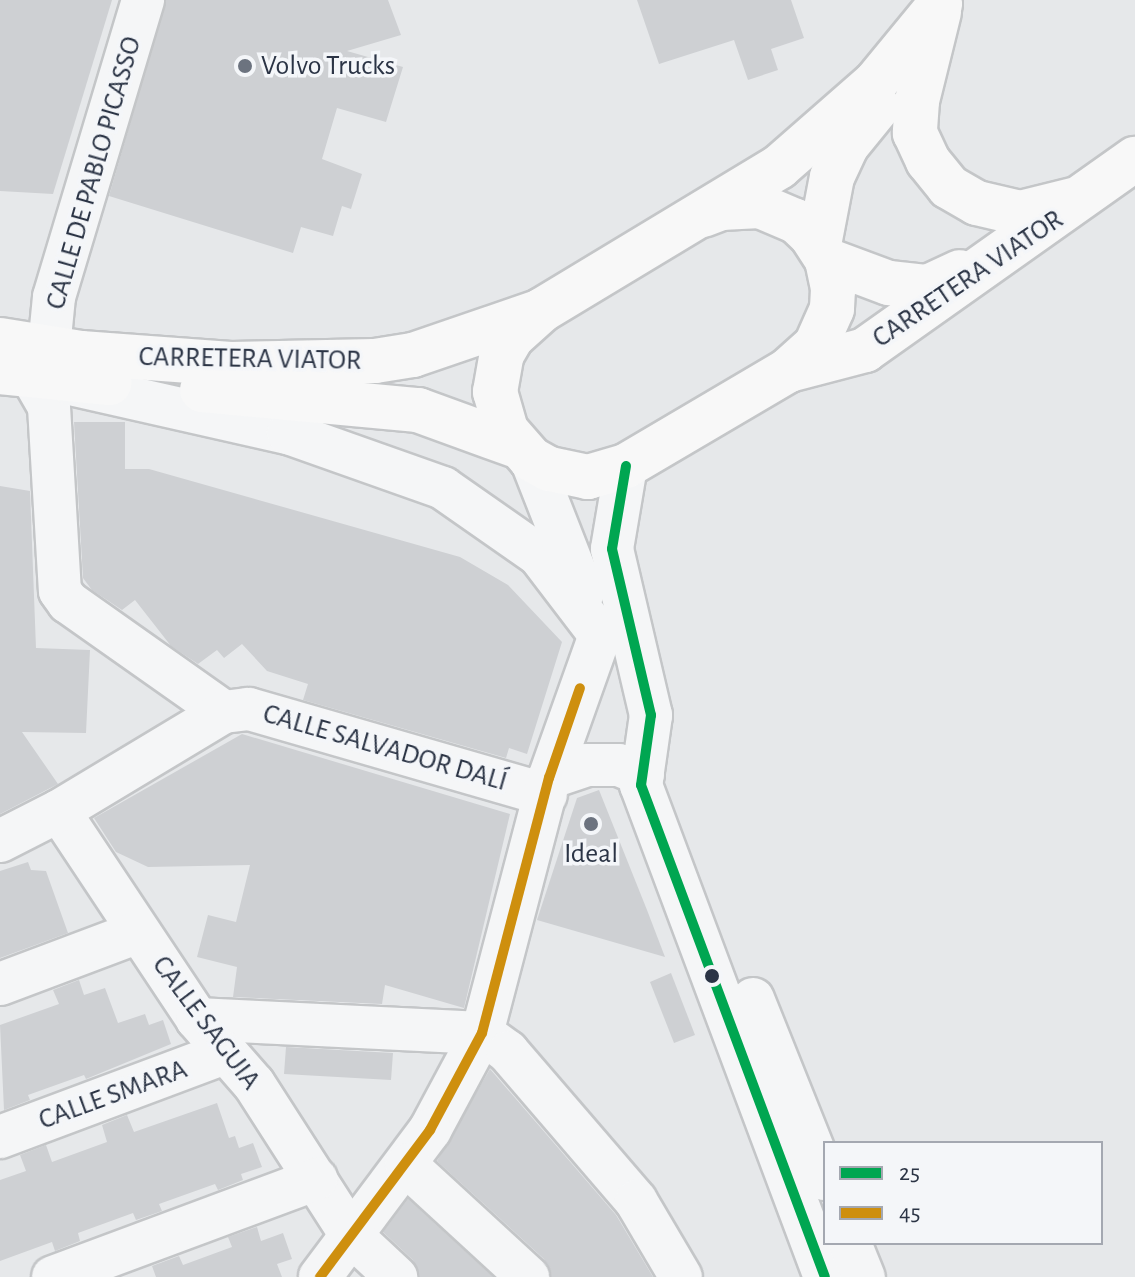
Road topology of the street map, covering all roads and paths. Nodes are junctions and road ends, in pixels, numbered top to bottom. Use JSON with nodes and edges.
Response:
{"nodes":[{"id":1,"x":143,"y":0,"type":"edge"},
{"id":2,"x":942,"y":2,"type":"edge"},
{"id":3,"x":1135,"y":159,"type":"edge"},
{"id":4,"x":1091,"y":194,"type":"junction"},
{"id":5,"x":703,"y":215,"type":"junction"},
{"id":6,"x":1017,"y":246,"type":"junction"},
{"id":7,"x":823,"y":253,"type":"junction"},
{"id":8,"x":542,"y":310,"type":"junction"},
{"id":9,"x":0,"y":340,"type":"edge"},
{"id":10,"x":32,"y":369,"type":"edge"},
{"id":11,"x":787,"y":371,"type":"junction"},
{"id":12,"x":524,"y":453,"type":"junction"},
{"id":13,"x":626,"y":466,"type":"junction"},
{"id":14,"x":600,"y":635,"type":"junction"},
{"id":15,"x":224,"y":712,"type":"junction"},
{"id":16,"x":644,"y":765,"type":"junction"},
{"id":17,"x":547,"y":786,"type":"junction"},
{"id":18,"x":59,"y":811,"type":"junction"},
{"id":19,"x":0,"y":841,"type":"edge"},
{"id":20,"x":138,"y":932,"type":"junction"},
{"id":21,"x":0,"y":984,"type":"edge"},
{"id":22,"x":197,"y":1019,"type":"junction"},
{"id":23,"x":482,"y":1033,"type":"junction"},
{"id":24,"x":225,"y":1053,"type":"junction"},
{"id":25,"x":0,"y":1137,"type":"edge"},
{"id":26,"x":406,"y":1165,"type":"junction"},
{"id":27,"x":823,"y":1174,"type":"edge"},
{"id":28,"x":316,"y":1179,"type":"junction"},
{"id":29,"x":814,"y":1210,"type":"edge"},
{"id":30,"x":351,"y":1235,"type":"junction"},
{"id":31,"x":851,"y":1245,"type":"edge"},
{"id":32,"x":53,"y":1277,"type":"edge"},
{"id":33,"x":320,"y":1277,"type":"edge"},
{"id":34,"x":396,"y":1277,"type":"edge"},
{"id":35,"x":528,"y":1277,"type":"edge"},
{"id":36,"x":681,"y":1277,"type":"edge"},
{"id":37,"x":825,"y":1277,"type":"edge"},
{"id":38,"x":864,"y":1277,"type":"edge"}],
"edges":[{"from":1,"to":10,"type":"street","name":"CALLE DE PABLO PICASSO"},
{"from":2,"to":4,"type":"main road"},
{"from":2,"to":5,"type":"main road"},
{"from":2,"to":7,"type":"main road"},
{"from":3,"to":4,"type":"main road","name":"CARRETERA VIATOR"},
{"from":4,"to":6,"type":"main road","name":"CARRETERA VIATOR"},
{"from":5,"to":7,"type":"main road"},
{"from":5,"to":8,"type":"main road"},
{"from":6,"to":7,"type":"main road"},
{"from":6,"to":11,"type":"main road","name":"CARRETERA VIATOR"},
{"from":7,"to":11,"type":"main road"},
{"from":8,"to":10,"type":"main road","name":"CARRETERA VIATOR"},
{"from":8,"to":12,"type":"main road"},
{"from":9,"to":10,"type":"main road","name":"CARRETERA VIATOR"},
{"from":10,"to":12,"type":"main road","name":"CARRETERA VIATOR"},
{"from":10,"to":14,"type":"street"},
{"from":10,"to":15,"type":"street","name":"CALLE SALVADOR DALÍ"},
{"from":11,"to":13,"type":"main road","name":"CARRETERA VIATOR"},
{"from":12,"to":13,"type":"main road","name":"CARRETERA VIATOR"},
{"from":12,"to":14,"type":"street"},
{"from":13,"to":16,"type":"street"},
{"from":14,"to":16,"type":"street"},
{"from":14,"to":17,"type":"street"},
{"from":15,"to":17,"type":"street","name":"CALLE SALVADOR DALÍ"},
{"from":15,"to":18,"type":"street","name":"CALLE SALVADOR DALÍ"},
{"from":16,"to":17,"type":"street"},
{"from":16,"to":27,"type":"street"},
{"from":16,"to":29,"type":"street"},
{"from":17,"to":23,"type":"street"},
{"from":18,"to":19,"type":"street","name":"CALLE SALVADOR DALÍ"},
{"from":18,"to":20,"type":"street","name":"CALLE SAGUIA"},
{"from":20,"to":21,"type":"street"},
{"from":20,"to":22,"type":"street","name":"CALLE SAGUIA"},
{"from":22,"to":23,"type":"street"},
{"from":22,"to":24,"type":"street","name":"CALLE SAGUIA"},
{"from":23,"to":26,"type":"street"},
{"from":23,"to":36,"type":"street"},
{"from":24,"to":25,"type":"street","name":"CALLE SMARA"},
{"from":24,"to":28,"type":"street","name":"CALLE SAGUIA"},
{"from":26,"to":30,"type":"street"},
{"from":26,"to":35,"type":"street"},
{"from":28,"to":30,"type":"street","name":"CALLE SAGUIA"},
{"from":28,"to":32,"type":"street"},
{"from":29,"to":37,"type":"street"},
{"from":30,"to":33,"type":"street"},
{"from":30,"to":34,"type":"street","name":"CALLE SAGUIA"},
{"from":31,"to":38,"type":"street"}]}
